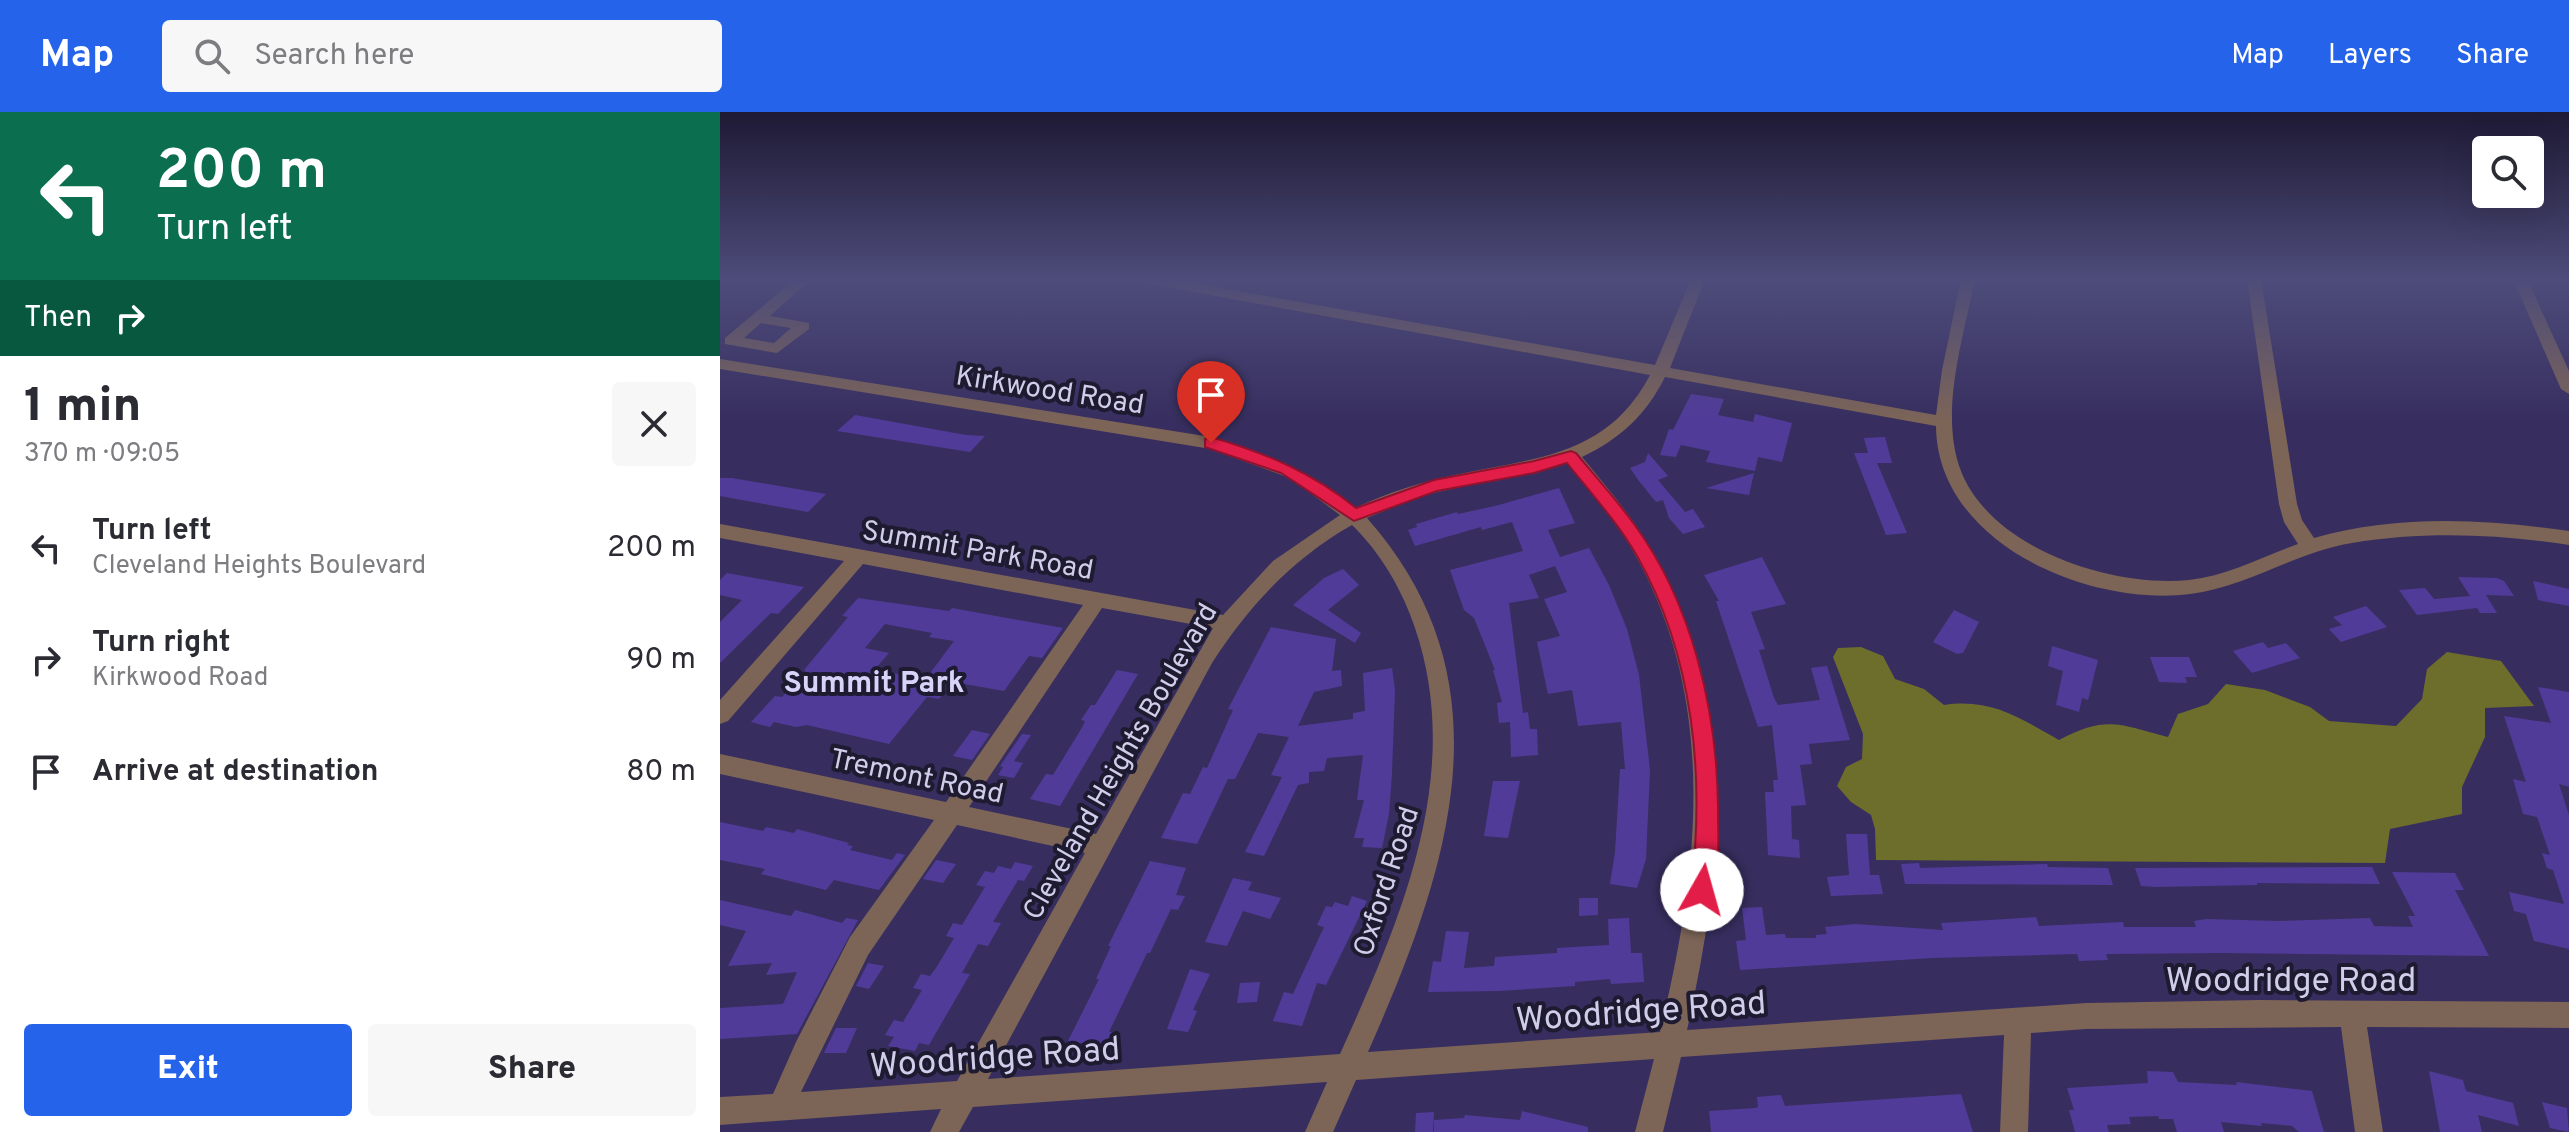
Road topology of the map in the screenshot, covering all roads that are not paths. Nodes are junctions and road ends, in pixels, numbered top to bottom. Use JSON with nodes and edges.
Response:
{"nodes":[{"id":1,"x":747,"y":327,"type":"edge"},
{"id":2,"x":803,"y":327,"type":"edge"},
{"id":3,"x":1410,"y":327,"type":"edge"},
{"id":4,"x":1677,"y":327,"type":"edge"},
{"id":5,"x":1960,"y":327,"type":"edge"},
{"id":6,"x":2261,"y":327,"type":"edge"},
{"id":7,"x":2541,"y":327,"type":"edge"},
{"id":8,"x":725,"y":345,"type":"edge"},
{"id":9,"x":720,"y":364,"type":"edge"},
{"id":10,"x":1658,"y":371,"type":"junction"},
{"id":11,"x":2569,"y":389,"type":"edge"},
{"id":12,"x":1945,"y":422,"type":"junction"},
{"id":13,"x":1571,"y":456,"type":"junction"},
{"id":14,"x":1354,"y":515,"type":"junction"},
{"id":15,"x":720,"y":531,"type":"edge"},
{"id":16,"x":2569,"y":538,"type":"edge"},
{"id":17,"x":2309,"y":545,"type":"junction"},
{"id":18,"x":859,"y":556,"type":"junction"},
{"id":19,"x":1097,"y":599,"type":"junction"},
{"id":20,"x":1226,"y":623,"type":"junction"},
{"id":21,"x":720,"y":715,"type":"edge"},
{"id":22,"x":720,"y":764,"type":"edge"},
{"id":23,"x":951,"y":813,"type":"junction"},
{"id":24,"x":1102,"y":846,"type":"junction"},
{"id":25,"x":2352,"y":1014,"type":"junction"},
{"id":26,"x":2569,"y":1015,"type":"edge"},
{"id":27,"x":2018,"y":1020,"type":"junction"},
{"id":28,"x":1671,"y":1044,"type":"junction"},
{"id":29,"x":1346,"y":1068,"type":"junction"},
{"id":30,"x":965,"y":1094,"type":"junction"},
{"id":31,"x":781,"y":1107,"type":"junction"},
{"id":32,"x":720,"y":1111,"type":"edge"},
{"id":33,"x":944,"y":1132,"type":"edge"},
{"id":34,"x":1319,"y":1132,"type":"edge"},
{"id":35,"x":1649,"y":1132,"type":"edge"},
{"id":36,"x":2014,"y":1132,"type":"edge"},
{"id":37,"x":2369,"y":1132,"type":"edge"}],
"edges":[{"from":1,"to":8,"type":"street"},
{"from":2,"to":8,"type":"street"},
{"from":3,"to":10,"type":"street"},
{"from":4,"to":10,"type":"street","name":"Cleveland Heights Boulevard"},
{"from":5,"to":12,"type":"street"},
{"from":6,"to":17,"type":"street"},
{"from":7,"to":11,"type":"street"},
{"from":9,"to":14,"type":"street","name":"Kirkwood Road"},
{"from":10,"to":12,"type":"street"},
{"from":10,"to":13,"type":"street","name":"Cleveland Heights Boulevard"},
{"from":12,"to":17,"type":"street"},
{"from":13,"to":14,"type":"street","name":"Cleveland Heights Boulevard"},
{"from":13,"to":28,"type":"street"},
{"from":14,"to":20,"type":"street","name":"Cleveland Heights Boulevard"},
{"from":14,"to":29,"type":"street","name":"Oxford Road"},
{"from":15,"to":18,"type":"street","name":"Summit Park Road"},
{"from":16,"to":17,"type":"street"},
{"from":18,"to":19,"type":"street","name":"Summit Park Road"},
{"from":18,"to":21,"type":"street"},
{"from":19,"to":20,"type":"street","name":"Summit Park Road"},
{"from":19,"to":23,"type":"street"},
{"from":20,"to":24,"type":"street","name":"Cleveland Heights Boulevard"},
{"from":22,"to":23,"type":"street","name":"Tremont Road"},
{"from":23,"to":24,"type":"street","name":"Tremont Road"},
{"from":23,"to":31,"type":"street"},
{"from":24,"to":30,"type":"street","name":"Cleveland Heights Boulevard"},
{"from":25,"to":26,"type":"street","name":"Woodridge Road"},
{"from":25,"to":27,"type":"street","name":"Woodridge Road"},
{"from":25,"to":37,"type":"street"},
{"from":27,"to":28,"type":"street","name":"Woodridge Road"},
{"from":27,"to":36,"type":"street"},
{"from":28,"to":29,"type":"street","name":"Woodridge Road"},
{"from":28,"to":35,"type":"street"},
{"from":29,"to":30,"type":"street","name":"Woodridge Road"},
{"from":29,"to":34,"type":"street","name":"Oxford Road"},
{"from":30,"to":31,"type":"street","name":"Woodridge Road"},
{"from":30,"to":33,"type":"street","name":"Cleveland Heights Boulevard"},
{"from":31,"to":32,"type":"street","name":"Woodridge Road"}]}
